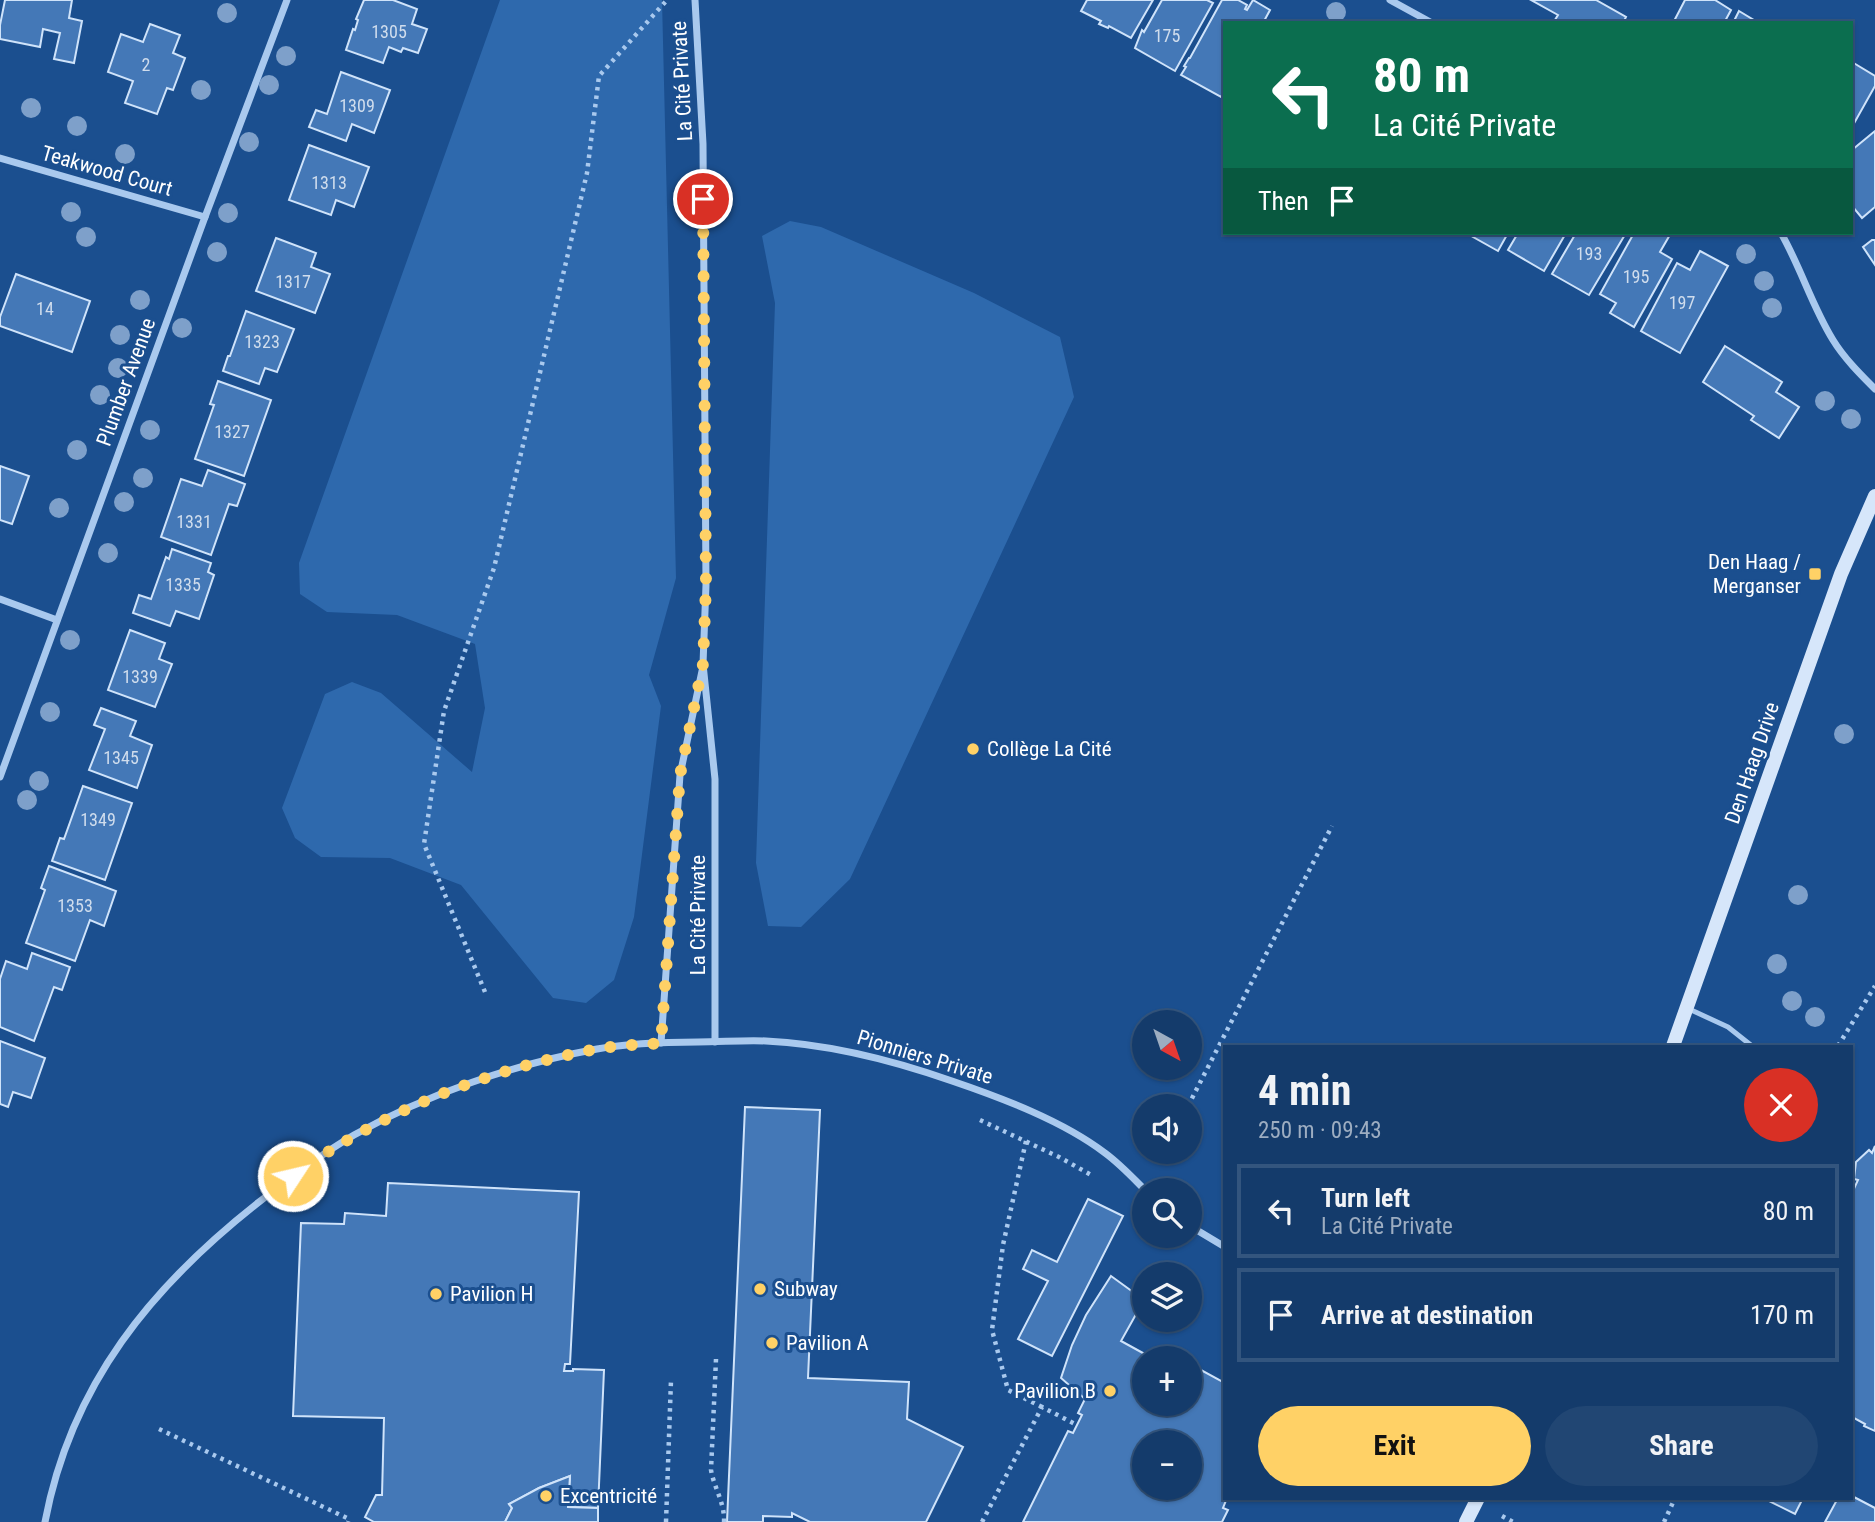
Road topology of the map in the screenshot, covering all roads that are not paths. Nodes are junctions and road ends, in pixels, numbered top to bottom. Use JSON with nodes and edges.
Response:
{"nodes":[{"id":1,"x":287,"y":0,"type":"edge"},
{"id":2,"x":695,"y":0,"type":"edge"},
{"id":3,"x":1395,"y":1,"type":"edge"},
{"id":4,"x":1429,"y":21,"type":"edge"},
{"id":5,"x":0,"y":158,"type":"edge"},
{"id":6,"x":205,"y":217,"type":"junction"},
{"id":7,"x":1782,"y":235,"type":"edge"},
{"id":8,"x":1875,"y":389,"type":"edge"},
{"id":9,"x":1875,"y":496,"type":"edge"},
{"id":10,"x":0,"y":598,"type":"edge"},
{"id":11,"x":57,"y":620,"type":"junction"},
{"id":12,"x":703,"y":664,"type":"junction"},
{"id":13,"x":0,"y":776,"type":"edge"},
{"id":14,"x":1687,"y":1008,"type":"junction"},
{"id":15,"x":715,"y":1042,"type":"junction"},
{"id":16,"x":661,"y":1043,"type":"junction"},
{"id":17,"x":1673,"y":1045,"type":"edge"},
{"id":18,"x":1751,"y":1045,"type":"edge"},
{"id":19,"x":1134,"y":1178,"type":"edge"},
{"id":20,"x":1202,"y":1233,"type":"edge"},
{"id":21,"x":1223,"y":1246,"type":"edge"},
{"id":22,"x":1477,"y":1500,"type":"edge"},
{"id":23,"x":45,"y":1522,"type":"edge"},
{"id":24,"x":1466,"y":1522,"type":"edge"}],
"edges":[{"from":1,"to":6,"type":"street","name":"Plumber Avenue"},
{"from":2,"to":12,"type":"street","name":"La Cité Private"},
{"from":3,"to":4,"type":"street"},
{"from":5,"to":6,"type":"street","name":"Teakwood Court"},
{"from":6,"to":11,"type":"street","name":"Plumber Avenue"},
{"from":7,"to":8,"type":"street"},
{"from":9,"to":14,"type":"street","name":"Den Haag Drive"},
{"from":10,"to":11,"type":"street"},
{"from":11,"to":13,"type":"street","name":"Plumber Avenue"},
{"from":12,"to":15,"type":"street","name":"La Cité Private"},
{"from":12,"to":16,"type":"street","name":"La Cité Private"},
{"from":14,"to":17,"type":"street","name":"Den Haag Drive"},
{"from":14,"to":18,"type":"lane"},
{"from":15,"to":16,"type":"street","name":"Pionniers Private"},
{"from":15,"to":19,"type":"street","name":"Pionniers Private"},
{"from":16,"to":23,"type":"street","name":"Pionniers Private"},
{"from":20,"to":21,"type":"street"},
{"from":22,"to":24,"type":"street"}]}
